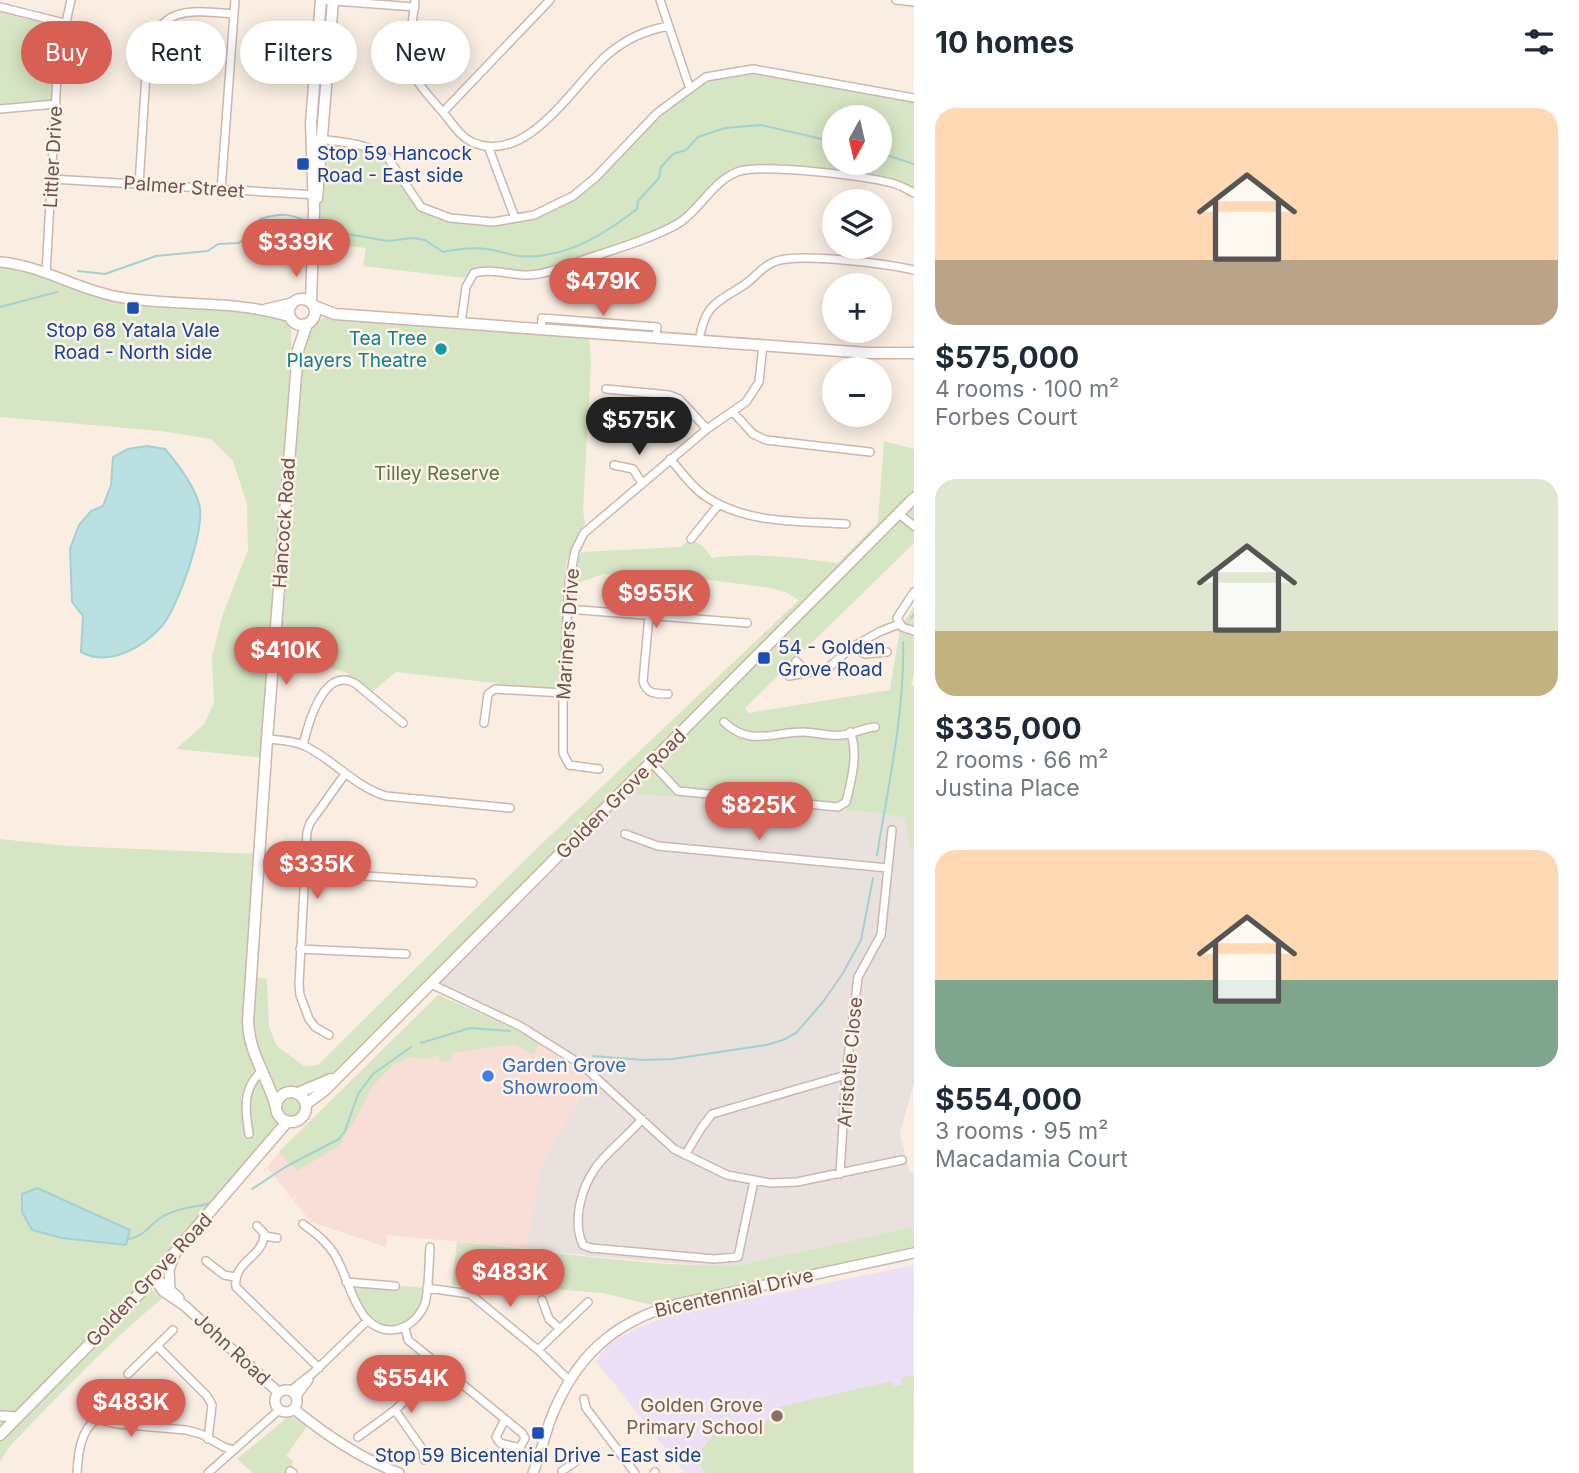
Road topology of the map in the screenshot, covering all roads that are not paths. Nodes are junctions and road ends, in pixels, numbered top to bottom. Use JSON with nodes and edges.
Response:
{"nodes":[{"id":1,"x":71,"y":0,"type":"edge"},
{"id":2,"x":235,"y":0,"type":"edge"},
{"id":3,"x":321,"y":0,"type":"edge"},
{"id":4,"x":333,"y":0,"type":"edge"},
{"id":5,"x":550,"y":0,"type":"edge"},
{"id":6,"x":660,"y":0,"type":"edge"},
{"id":7,"x":896,"y":0,"type":"edge"},
{"id":8,"x":914,"y":2,"type":"edge"},
{"id":9,"x":415,"y":4,"type":"edge"},
{"id":10,"x":0,"y":7,"type":"edge"},
{"id":11,"x":233,"y":14,"type":"junction"},
{"id":12,"x":56,"y":21,"type":"edge"},
{"id":13,"x":65,"y":21,"type":"edge"},
{"id":14,"x":668,"y":26,"type":"junction"},
{"id":15,"x":57,"y":84,"type":"edge"},
{"id":16,"x":690,"y":89,"type":"junction"},
{"id":17,"x":914,"y":99,"type":"edge"},
{"id":18,"x":56,"y":104,"type":"junction"},
{"id":19,"x":0,"y":109,"type":"edge"},
{"id":20,"x":443,"y":112,"type":"junction"},
{"id":21,"x":311,"y":138,"type":"junction"},
{"id":22,"x":322,"y":140,"type":"junction"},
{"id":23,"x":488,"y":146,"type":"junction"},
{"id":24,"x":52,"y":179,"type":"junction"},
{"id":25,"x":139,"y":185,"type":"junction"},
{"id":26,"x":221,"y":190,"type":"junction"},
{"id":27,"x":914,"y":193,"type":"edge"},
{"id":28,"x":315,"y":195,"type":"junction"},
{"id":29,"x":515,"y":218,"type":"junction"},
{"id":30,"x":312,"y":255,"type":"junction"},
{"id":31,"x":0,"y":262,"type":"edge"},
{"id":32,"x":914,"y":270,"type":"edge"},
{"id":33,"x":46,"y":274,"type":"junction"},
{"id":34,"x":295,"y":301,"type":"junction"},
{"id":35,"x":312,"y":304,"type":"junction"},
{"id":36,"x":261,"y":309,"type":"junction"},
{"id":37,"x":335,"y":314,"type":"junction"},
{"id":38,"x":292,"y":319,"type":"junction"},
{"id":39,"x":309,"y":322,"type":"junction"},
{"id":40,"x":461,"y":323,"type":"junction"},
{"id":41,"x":699,"y":341,"type":"junction"},
{"id":42,"x":763,"y":345,"type":"junction"},
{"id":43,"x":298,"y":351,"type":"junction"},
{"id":44,"x":868,"y":353,"type":"junction"},
{"id":45,"x":914,"y":353,"type":"edge"},
{"id":46,"x":914,"y":360,"type":"edge"},
{"id":47,"x":606,"y":388,"type":"dead end"},
{"id":48,"x":733,"y":412,"type":"junction"},
{"id":49,"x":707,"y":429,"type":"junction"},
{"id":50,"x":870,"y":452,"type":"dead end"},
{"id":51,"x":670,"y":459,"type":"junction"},
{"id":52,"x":614,"y":464,"type":"dead end"},
{"id":53,"x":642,"y":482,"type":"junction"},
{"id":54,"x":914,"y":496,"type":"edge"},
{"id":55,"x":719,"y":504,"type":"junction"},
{"id":56,"x":901,"y":512,"type":"junction"},
{"id":57,"x":846,"y":524,"type":"dead end"},
{"id":58,"x":914,"y":526,"type":"edge"},
{"id":59,"x":691,"y":539,"type":"dead end"},
{"id":60,"x":914,"y":592,"type":"edge"},
{"id":61,"x":567,"y":609,"type":"junction"},
{"id":62,"x":649,"y":615,"type":"junction"},
{"id":63,"x":747,"y":623,"type":"dead end"},
{"id":64,"x":899,"y":624,"type":"junction"},
{"id":65,"x":914,"y":631,"type":"edge"},
{"id":66,"x":852,"y":647,"type":"junction"},
{"id":67,"x":887,"y":652,"type":"dead end"},
{"id":68,"x":796,"y":661,"type":"dead end"},
{"id":69,"x":807,"y":672,"type":"junction"},
{"id":70,"x":789,"y":676,"type":"dead end"},
{"id":71,"x":563,"y":693,"type":"junction"},
{"id":72,"x":668,"y":694,"type":"dead end"},
{"id":73,"x":724,"y":722,"type":"dead end"},
{"id":74,"x":403,"y":723,"type":"dead end"},
{"id":75,"x":484,"y":723,"type":"dead end"},
{"id":76,"x":874,"y":727,"type":"dead end"},
{"id":77,"x":850,"y":732,"type":"junction"},
{"id":78,"x":267,"y":739,"type":"junction"},
{"id":79,"x":303,"y":745,"type":"junction"},
{"id":80,"x":652,"y":763,"type":"junction"},
{"id":81,"x":599,"y":769,"type":"dead end"},
{"id":82,"x":345,"y":774,"type":"junction"},
{"id":83,"x":510,"y":808,"type":"dead end"},
{"id":84,"x":892,"y":830,"type":"dead end"},
{"id":85,"x":625,"y":834,"type":"dead end"},
{"id":86,"x":888,"y":868,"type":"junction"},
{"id":87,"x":304,"y":872,"type":"junction"},
{"id":88,"x":473,"y":883,"type":"dead end"},
{"id":89,"x":300,"y":949,"type":"junction"},
{"id":90,"x":406,"y":954,"type":"dead end"},
{"id":91,"x":431,"y":984,"type":"junction"},
{"id":92,"x":329,"y":1035,"type":"dead end"},
{"id":93,"x":262,"y":1071,"type":"junction"},
{"id":94,"x":846,"y":1075,"type":"junction"},
{"id":95,"x":338,"y":1076,"type":"junction"},
{"id":96,"x":286,"y":1092,"type":"junction"},
{"id":97,"x":298,"y":1093,"type":"junction"},
{"id":98,"x":306,"y":1104,"type":"junction"},
{"id":99,"x":276,"y":1110,"type":"junction"},
{"id":100,"x":642,"y":1119,"type":"junction"},
{"id":101,"x":287,"y":1122,"type":"junction"},
{"id":102,"x":249,"y":1134,"type":"dead end"},
{"id":103,"x":263,"y":1150,"type":"junction"},
{"id":104,"x":685,"y":1155,"type":"junction"},
{"id":105,"x":902,"y":1160,"type":"dead end"},
{"id":106,"x":840,"y":1174,"type":"junction"},
{"id":107,"x":754,"y":1181,"type":"junction"},
{"id":108,"x":303,"y":1224,"type":"dead end"},
{"id":109,"x":257,"y":1226,"type":"dead end"},
{"id":110,"x":264,"y":1236,"type":"junction"},
{"id":111,"x":277,"y":1238,"type":"dead end"},
{"id":112,"x":430,"y":1247,"type":"dead end"},
{"id":113,"x":914,"y":1252,"type":"edge"},
{"id":114,"x":175,"y":1254,"type":"junction"},
{"id":115,"x":914,"y":1258,"type":"edge"},
{"id":116,"x":206,"y":1261,"type":"dead end"},
{"id":117,"x":235,"y":1277,"type":"junction"},
{"id":118,"x":154,"y":1278,"type":"junction"},
{"id":119,"x":346,"y":1282,"type":"junction"},
{"id":120,"x":395,"y":1286,"type":"dead end"},
{"id":121,"x":427,"y":1288,"type":"junction"},
{"id":122,"x":166,"y":1289,"type":"junction"},
{"id":123,"x":140,"y":1293,"type":"junction"},
{"id":124,"x":542,"y":1300,"type":"dead end"},
{"id":125,"x":588,"y":1302,"type":"dead end"},
{"id":126,"x":368,"y":1320,"type":"junction"},
{"id":127,"x":405,"y":1328,"type":"junction"},
{"id":128,"x":560,"y":1329,"type":"junction"},
{"id":129,"x":173,"y":1330,"type":"dead end"},
{"id":130,"x":158,"y":1347,"type":"junction"},
{"id":131,"x":538,"y":1350,"type":"junction"},
{"id":132,"x":441,"y":1367,"type":"junction"},
{"id":133,"x":316,"y":1371,"type":"junction"},
{"id":134,"x":128,"y":1374,"type":"dead end"},
{"id":135,"x":573,"y":1377,"type":"junction"},
{"id":136,"x":278,"y":1392,"type":"junction"},
{"id":137,"x":293,"y":1394,"type":"junction"},
{"id":138,"x":584,"y":1399,"type":"dead end"},
{"id":139,"x":294,"y":1409,"type":"junction"},
{"id":140,"x":279,"y":1410,"type":"junction"},
{"id":141,"x":396,"y":1410,"type":"junction"},
{"id":142,"x":0,"y":1416,"type":"edge"},
{"id":143,"x":17,"y":1417,"type":"junction"},
{"id":144,"x":505,"y":1419,"type":"junction"},
{"id":145,"x":0,"y":1435,"type":"edge"},
{"id":146,"x":358,"y":1437,"type":"dead end"},
{"id":147,"x":208,"y":1438,"type":"junction"},
{"id":148,"x":233,"y":1450,"type":"junction"},
{"id":149,"x":424,"y":1460,"type":"dead end"},
{"id":150,"x":575,"y":1462,"type":"dead end"},
{"id":151,"x":553,"y":1466,"type":"dead end"},
{"id":152,"x":534,"y":1472,"type":"edge"},
{"id":153,"x":564,"y":1472,"type":"edge"},
{"id":154,"x":77,"y":1473,"type":"edge"},
{"id":155,"x":208,"y":1473,"type":"edge"},
{"id":156,"x":400,"y":1473,"type":"edge"},
{"id":157,"x":635,"y":1473,"type":"edge"}],
"edges":[{"from":1,"to":13,"type":"street","name":"Littler Drive"},
{"from":2,"to":11,"type":"street"},
{"from":3,"to":4,"type":"street"},
{"from":3,"to":21,"type":"main road"},
{"from":4,"to":9,"type":"street"},
{"from":4,"to":22,"type":"main road"},
{"from":5,"to":20,"type":"street"},
{"from":6,"to":14,"type":"street"},
{"from":7,"to":8,"type":"street"},
{"from":9,"to":20,"type":"street"},
{"from":10,"to":12,"type":"street"},
{"from":11,"to":25,"type":"street"},
{"from":11,"to":26,"type":"street"},
{"from":14,"to":16,"type":"street"},
{"from":14,"to":23,"type":"street"},
{"from":15,"to":18,"type":"street","name":"Littler Drive"},
{"from":16,"to":17,"type":"street"},
{"from":16,"to":29,"type":"street"},
{"from":18,"to":19,"type":"street"},
{"from":18,"to":24,"type":"street","name":"Littler Drive"},
{"from":20,"to":23,"type":"street"},
{"from":21,"to":22,"type":"street"},
{"from":21,"to":28,"type":"main road"},
{"from":22,"to":28,"type":"main road"},
{"from":22,"to":29,"type":"street"},
{"from":23,"to":29,"type":"street"},
{"from":24,"to":25,"type":"street","name":"Palmer Street"},
{"from":24,"to":33,"type":"street","name":"Littler Drive"},
{"from":25,"to":26,"type":"street","name":"Palmer Street"},
{"from":26,"to":28,"type":"street","name":"Palmer Street"},
{"from":27,"to":40,"type":"street"},
{"from":28,"to":30,"type":"main road"},
{"from":30,"to":34,"type":"main road"},
{"from":30,"to":35,"type":"main road"},
{"from":31,"to":33,"type":"street"},
{"from":32,"to":41,"type":"street"},
{"from":33,"to":36,"type":"street"},
{"from":34,"to":35,"type":"main road"},
{"from":34,"to":36,"type":"street"},
{"from":34,"to":38,"type":"main road"},
{"from":35,"to":37,"type":"main road"},
{"from":35,"to":39,"type":"main road"},
{"from":36,"to":38,"type":"street"},
{"from":37,"to":39,"type":"main road"},
{"from":37,"to":40,"type":"main road"},
{"from":38,"to":39,"type":"main road"},
{"from":38,"to":43,"type":"main road","name":"Hancock Road"},
{"from":39,"to":43,"type":"main road","name":"Hancock Road"},
{"from":40,"to":41,"type":"main road"},
{"from":41,"to":42,"type":"main road"},
{"from":42,"to":44,"type":"main road"},
{"from":42,"to":48,"type":"street","name":"Mariners Drive"},
{"from":43,"to":78,"type":"main road","name":"Hancock Road"},
{"from":44,"to":45,"type":"main road"},
{"from":44,"to":46,"type":"main road"},
{"from":47,"to":49,"type":"street"},
{"from":48,"to":49,"type":"street","name":"Mariners Drive"},
{"from":48,"to":50,"type":"street"},
{"from":49,"to":51,"type":"street","name":"Mariners Drive"},
{"from":51,"to":53,"type":"street","name":"Mariners Drive"},
{"from":51,"to":55,"type":"street"},
{"from":52,"to":53,"type":"street"},
{"from":53,"to":61,"type":"street","name":"Mariners Drive"},
{"from":54,"to":56,"type":"main road","name":"Golden Grove Road"},
{"from":55,"to":57,"type":"street"},
{"from":55,"to":59,"type":"street"},
{"from":56,"to":58,"type":"street"},
{"from":56,"to":80,"type":"main road","name":"Golden Grove Road"},
{"from":60,"to":64,"type":"street"},
{"from":61,"to":62,"type":"street"},
{"from":61,"to":71,"type":"street","name":"Mariners Drive"},
{"from":62,"to":63,"type":"street"},
{"from":62,"to":72,"type":"street"},
{"from":64,"to":65,"type":"street"},
{"from":64,"to":66,"type":"street"},
{"from":66,"to":67,"type":"street"},
{"from":66,"to":69,"type":"street"},
{"from":68,"to":69,"type":"street"},
{"from":69,"to":70,"type":"street"},
{"from":71,"to":75,"type":"street"},
{"from":71,"to":81,"type":"street","name":"Mariners Drive"},
{"from":73,"to":77,"type":"street"},
{"from":74,"to":79,"type":"street"},
{"from":76,"to":77,"type":"street"},
{"from":77,"to":80,"type":"street"},
{"from":78,"to":79,"type":"street"},
{"from":78,"to":93,"type":"main road","name":"Hancock Road"},
{"from":79,"to":82,"type":"street"},
{"from":80,"to":91,"type":"main road","name":"Golden Grove Road"},
{"from":82,"to":83,"type":"street"},
{"from":82,"to":87,"type":"street"},
{"from":84,"to":86,"type":"street","name":"Aristotle Close"},
{"from":85,"to":86,"type":"street"},
{"from":86,"to":94,"type":"street","name":"Aristotle Close"},
{"from":87,"to":88,"type":"street"},
{"from":87,"to":89,"type":"street"},
{"from":89,"to":90,"type":"street"},
{"from":89,"to":92,"type":"street"},
{"from":91,"to":95,"type":"main road","name":"Golden Grove Road"},
{"from":91,"to":100,"type":"street"},
{"from":93,"to":96,"type":"main road","name":"Hancock Road"},
{"from":93,"to":99,"type":"main road","name":"Hancock Road"},
{"from":93,"to":102,"type":"street"},
{"from":94,"to":104,"type":"street"},
{"from":94,"to":106,"type":"street","name":"Aristotle Close"},
{"from":95,"to":97,"type":"main road","name":"Golden Grove Road"},
{"from":95,"to":98,"type":"main road","name":"Golden Grove Road"},
{"from":96,"to":97,"type":"main road"},
{"from":96,"to":99,"type":"main road"},
{"from":97,"to":98,"type":"main road"},
{"from":98,"to":101,"type":"main road"},
{"from":99,"to":101,"type":"main road"},
{"from":99,"to":103,"type":"main road","name":"Golden Grove Road"},
{"from":100,"to":104,"type":"street"},
{"from":100,"to":107,"type":"street"},
{"from":101,"to":103,"type":"main road","name":"Golden Grove Road"},
{"from":103,"to":114,"type":"main road","name":"Golden Grove Road"},
{"from":104,"to":107,"type":"street"},
{"from":105,"to":106,"type":"street"},
{"from":106,"to":107,"type":"street"},
{"from":108,"to":119,"type":"street"},
{"from":109,"to":110,"type":"street"},
{"from":110,"to":111,"type":"street"},
{"from":110,"to":117,"type":"street"},
{"from":112,"to":121,"type":"street"},
{"from":113,"to":135,"type":"street","name":"Bicentennial Drive"},
{"from":114,"to":118,"type":"main road","name":"Golden Grove Road"},
{"from":114,"to":122,"type":"street"},
{"from":115,"to":135,"type":"street","name":"Bicentennial Drive"},
{"from":116,"to":117,"type":"street"},
{"from":117,"to":133,"type":"street"},
{"from":118,"to":122,"type":"street","name":"John Road"},
{"from":118,"to":123,"type":"main road","name":"Golden Grove Road"},
{"from":119,"to":120,"type":"street"},
{"from":119,"to":126,"type":"street"},
{"from":121,"to":127,"type":"street"},
{"from":121,"to":131,"type":"street"},
{"from":122,"to":123,"type":"street"},
{"from":122,"to":136,"type":"street","name":"John Road"},
{"from":123,"to":143,"type":"main road","name":"Golden Grove Road"},
{"from":124,"to":128,"type":"street"},
{"from":125,"to":128,"type":"street"},
{"from":126,"to":127,"type":"street"},
{"from":126,"to":133,"type":"street"},
{"from":127,"to":132,"type":"street"},
{"from":128,"to":131,"type":"street"},
{"from":129,"to":130,"type":"street"},
{"from":130,"to":134,"type":"street"},
{"from":130,"to":147,"type":"street"},
{"from":131,"to":135,"type":"street"},
{"from":132,"to":141,"type":"street"},
{"from":132,"to":144,"type":"street"},
{"from":133,"to":137,"type":"street"},
{"from":135,"to":152,"type":"street","name":"Bicentennial Drive"},
{"from":136,"to":137,"type":"street"},
{"from":136,"to":140,"type":"street"},
{"from":137,"to":139,"type":"street"},
{"from":138,"to":157,"type":"street"},
{"from":139,"to":140,"type":"street"},
{"from":139,"to":156,"type":"street"},
{"from":140,"to":148,"type":"street"},
{"from":141,"to":146,"type":"street"},
{"from":141,"to":149,"type":"street"},
{"from":142,"to":143,"type":"street"},
{"from":143,"to":145,"type":"main road","name":"Golden Grove Road"},
{"from":144,"to":144,"type":"street"},
{"from":147,"to":148,"type":"street"},
{"from":147,"to":154,"type":"street"},
{"from":148,"to":155,"type":"street"},
{"from":150,"to":153,"type":"street"},
{"from":151,"to":153,"type":"street"}]}
